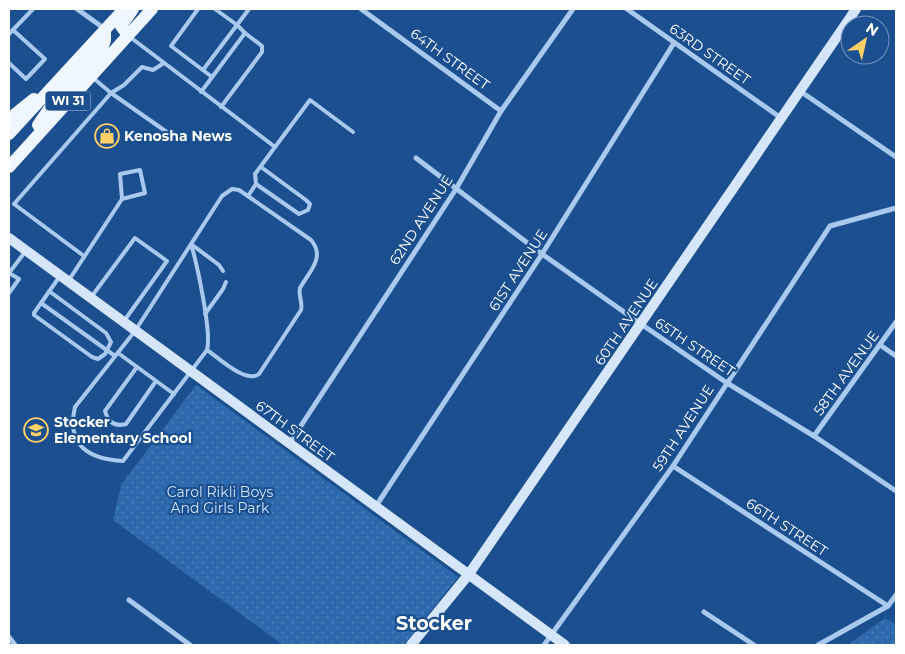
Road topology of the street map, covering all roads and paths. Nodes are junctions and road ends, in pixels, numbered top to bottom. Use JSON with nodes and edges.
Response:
{"nodes":[{"id":1,"x":33,"y":9,"type":"edge"},
{"id":2,"x":77,"y":9,"type":"edge"},
{"id":3,"x":124,"y":9,"type":"edge"},
{"id":4,"x":133,"y":9,"type":"edge"},
{"id":5,"x":152,"y":9,"type":"edge"},
{"id":6,"x":198,"y":9,"type":"edge"},
{"id":7,"x":215,"y":9,"type":"edge"},
{"id":8,"x":248,"y":9,"type":"edge"},
{"id":9,"x":361,"y":9,"type":"edge"},
{"id":10,"x":573,"y":9,"type":"edge"},
{"id":11,"x":627,"y":9,"type":"edge"},
{"id":12,"x":856,"y":9,"type":"edge"},
{"id":13,"x":237,"y":25,"type":"junction"},
{"id":14,"x":13,"y":30,"type":"junction"},
{"id":15,"x":105,"y":30,"type":"junction"},
{"id":16,"x":245,"y":33,"type":"junction"},
{"id":17,"x":9,"y":34,"type":"edge"},
{"id":18,"x":128,"y":35,"type":"junction"},
{"id":19,"x":674,"y":43,"type":"junction"},
{"id":20,"x":9,"y":63,"type":"edge"},
{"id":21,"x":164,"y":63,"type":"junction"},
{"id":22,"x":204,"y":70,"type":"junction"},
{"id":23,"x":91,"y":76,"type":"junction"},
{"id":24,"x":212,"y":77,"type":"junction"},
{"id":25,"x":54,"y":84,"type":"junction"},
{"id":26,"x":800,"y":91,"type":"junction"},
{"id":27,"x":201,"y":92,"type":"junction"},
{"id":28,"x":111,"y":93,"type":"junction"},
{"id":29,"x":221,"y":107,"type":"junction"},
{"id":30,"x":501,"y":110,"type":"junction"},
{"id":31,"x":781,"y":118,"type":"junction"},
{"id":32,"x":9,"y":119,"type":"edge"},
{"id":33,"x":353,"y":132,"type":"dead end"},
{"id":34,"x":9,"y":134,"type":"edge"},
{"id":35,"x":171,"y":135,"type":"dead end"},
{"id":36,"x":276,"y":147,"type":"junction"},
{"id":37,"x":896,"y":157,"type":"edge"},
{"id":38,"x":416,"y":158,"type":"dead end"},
{"id":39,"x":11,"y":165,"type":"edge"},
{"id":40,"x":261,"y":167,"type":"junction"},
{"id":41,"x":256,"y":184,"type":"junction"},
{"id":42,"x":456,"y":189,"type":"junction"},
{"id":43,"x":248,"y":196,"type":"junction"},
{"id":44,"x":122,"y":199,"type":"junction"},
{"id":45,"x":896,"y":208,"type":"edge"},
{"id":46,"x":9,"y":238,"type":"edge"},
{"id":47,"x":192,"y":244,"type":"junction"},
{"id":48,"x":26,"y":251,"type":"junction"},
{"id":49,"x":542,"y":254,"type":"junction"},
{"id":50,"x":84,"y":256,"type":"junction"},
{"id":51,"x":223,"y":271,"type":"dead end"},
{"id":52,"x":9,"y":273,"type":"edge"},
{"id":53,"x":64,"y":279,"type":"junction"},
{"id":54,"x":226,"y":282,"type":"dead end"},
{"id":55,"x":49,"y":291,"type":"junction"},
{"id":56,"x":9,"y":293,"type":"edge"},
{"id":57,"x":90,"y":298,"type":"junction"},
{"id":58,"x":41,"y":303,"type":"junction"},
{"id":59,"x":204,"y":314,"type":"junction"},
{"id":60,"x":123,"y":322,"type":"junction"},
{"id":61,"x":896,"y":322,"type":"edge"},
{"id":62,"x":641,"y":324,"type":"junction"},
{"id":63,"x":135,"y":331,"type":"junction"},
{"id":64,"x":880,"y":345,"type":"junction"},
{"id":65,"x":207,"y":350,"type":"junction"},
{"id":66,"x":108,"y":351,"type":"junction"},
{"id":67,"x":116,"y":354,"type":"junction"},
{"id":68,"x":896,"y":356,"type":"edge"},
{"id":69,"x":137,"y":367,"type":"junction"},
{"id":70,"x":191,"y":372,"type":"junction"},
{"id":71,"x":156,"y":381,"type":"junction"},
{"id":72,"x":727,"y":383,"type":"junction"},
{"id":73,"x":174,"y":394,"type":"junction"},
{"id":74,"x":814,"y":436,"type":"junction"},
{"id":75,"x":289,"y":444,"type":"junction"},
{"id":76,"x":673,"y":466,"type":"junction"},
{"id":77,"x":896,"y":491,"type":"edge"},
{"id":78,"x":376,"y":506,"type":"junction"},
{"id":79,"x":469,"y":574,"type":"junction"},
{"id":80,"x":896,"y":595,"type":"edge"},
{"id":81,"x":129,"y":600,"type":"dead end"},
{"id":82,"x":888,"y":606,"type":"junction"},
{"id":83,"x":704,"y":612,"type":"dead end"},
{"id":84,"x":551,"y":635,"type":"junction"},
{"id":85,"x":9,"y":637,"type":"edge"},
{"id":86,"x":15,"y":645,"type":"edge"},
{"id":87,"x":190,"y":645,"type":"edge"},
{"id":88,"x":411,"y":645,"type":"edge"},
{"id":89,"x":544,"y":645,"type":"edge"},
{"id":90,"x":565,"y":645,"type":"edge"},
{"id":91,"x":754,"y":645,"type":"edge"},
{"id":92,"x":818,"y":645,"type":"edge"}],
"edges":[{"from":1,"to":14,"type":"lane"},
{"from":2,"to":15,"type":"street"},
{"from":3,"to":15,"type":"main road","number":"WI 31"},
{"from":4,"to":18,"type":"main road"},
{"from":5,"to":18,"type":"main road","number":"WI 31"},
{"from":6,"to":22,"type":"lane"},
{"from":7,"to":13,"type":"lane"},
{"from":8,"to":13,"type":"lane"},
{"from":9,"to":30,"type":"street","name":"64TH STREET"},
{"from":10,"to":30,"type":"street","name":"62ND AVENUE"},
{"from":11,"to":19,"type":"street","name":"63RD STREET"},
{"from":12,"to":26,"type":"street","name":"60TH AVENUE"},
{"from":13,"to":16,"type":"lane"},
{"from":13,"to":22,"type":"lane"},
{"from":14,"to":17,"type":"lane"},
{"from":14,"to":20,"type":"lane"},
{"from":15,"to":25,"type":"main road","number":"WI 31"},
{"from":15,"to":39,"type":"main road"},
{"from":16,"to":24,"type":"lane"},
{"from":16,"to":29,"type":"lane"},
{"from":18,"to":21,"type":"lane"},
{"from":18,"to":23,"type":"main road","number":"WI 31"},
{"from":19,"to":31,"type":"street","name":"63RD STREET"},
{"from":19,"to":49,"type":"street","name":"61ST AVENUE"},
{"from":21,"to":27,"type":"lane"},
{"from":21,"to":28,"type":"lane"},
{"from":22,"to":24,"type":"lane"},
{"from":23,"to":28,"type":"lane"},
{"from":23,"to":39,"type":"main road","number":"WI 31"},
{"from":24,"to":27,"type":"lane"},
{"from":25,"to":32,"type":"main road"},
{"from":25,"to":34,"type":"main road","number":"WI 31"},
{"from":26,"to":31,"type":"street","name":"60TH AVENUE"},
{"from":26,"to":37,"type":"street"},
{"from":27,"to":29,"type":"lane"},
{"from":28,"to":35,"type":"lane"},
{"from":28,"to":50,"type":"lane"},
{"from":29,"to":36,"type":"lane"},
{"from":30,"to":42,"type":"street","name":"62ND AVENUE"},
{"from":31,"to":62,"type":"street","name":"60TH AVENUE"},
{"from":33,"to":36,"type":"lane"},
{"from":36,"to":40,"type":"lane"},
{"from":38,"to":42,"type":"street","name":"65TH STREET"},
{"from":40,"to":41,"type":"lane"},
{"from":40,"to":41,"type":"lane"},
{"from":41,"to":43,"type":"lane"},
{"from":42,"to":49,"type":"street","name":"65TH STREET"},
{"from":42,"to":75,"type":"street","name":"62ND AVENUE"},
{"from":43,"to":47,"type":"lane"},
{"from":43,"to":65,"type":"lane"},
{"from":44,"to":44,"type":"lane"},
{"from":44,"to":50,"type":"lane"},
{"from":45,"to":72,"type":"street","name":"59TH AVENUE"},
{"from":46,"to":48,"type":"street","name":"67TH STREET"},
{"from":47,"to":51,"type":"lane"},
{"from":47,"to":59,"type":"lane"},
{"from":47,"to":63,"type":"lane"},
{"from":48,"to":52,"type":"lane"},
{"from":48,"to":53,"type":"street","name":"67TH STREET"},
{"from":49,"to":62,"type":"street","name":"65TH STREET"},
{"from":49,"to":78,"type":"street","name":"61ST AVENUE"},
{"from":50,"to":53,"type":"lane"},
{"from":52,"to":56,"type":"lane"},
{"from":53,"to":55,"type":"lane"},
{"from":53,"to":57,"type":"street","name":"67TH STREET"},
{"from":54,"to":59,"type":"lane"},
{"from":55,"to":58,"type":"lane"},
{"from":55,"to":66,"type":"lane"},
{"from":57,"to":60,"type":"street","name":"67TH STREET"},
{"from":57,"to":60,"type":"lane"},
{"from":58,"to":66,"type":"lane"},
{"from":58,"to":66,"type":"lane"},
{"from":59,"to":65,"type":"lane"},
{"from":60,"to":63,"type":"street","name":"67TH STREET"},
{"from":61,"to":64,"type":"street","name":"58TH AVENUE"},
{"from":62,"to":72,"type":"street","name":"65TH STREET"},
{"from":62,"to":79,"type":"street","name":"60TH AVENUE"},
{"from":63,"to":67,"type":"lane"},
{"from":63,"to":70,"type":"street","name":"67TH STREET"},
{"from":64,"to":68,"type":"street"},
{"from":64,"to":74,"type":"street","name":"58TH AVENUE"},
{"from":65,"to":70,"type":"lane"},
{"from":66,"to":67,"type":"lane"},
{"from":67,"to":69,"type":"lane"},
{"from":67,"to":73,"type":"lane"},
{"from":69,"to":71,"type":"lane"},
{"from":69,"to":71,"type":"lane"},
{"from":70,"to":73,"type":"lane"},
{"from":70,"to":75,"type":"street","name":"67TH STREET"},
{"from":71,"to":73,"type":"lane"},
{"from":72,"to":74,"type":"street","name":"65TH STREET"},
{"from":72,"to":76,"type":"street","name":"59TH AVENUE"},
{"from":74,"to":77,"type":"street","name":"65TH STREET"},
{"from":75,"to":78,"type":"street","name":"67TH STREET"},
{"from":76,"to":82,"type":"street","name":"66TH STREET"},
{"from":76,"to":84,"type":"street","name":"59TH AVENUE"},
{"from":78,"to":79,"type":"street","name":"67TH STREET"},
{"from":79,"to":84,"type":"street","name":"67TH STREET"},
{"from":79,"to":88,"type":"street","name":"60TH AVENUE"},
{"from":80,"to":82,"type":"street"},
{"from":81,"to":87,"type":"street"},
{"from":82,"to":92,"type":"street"},
{"from":83,"to":91,"type":"street"},
{"from":84,"to":89,"type":"street","name":"59TH AVENUE"},
{"from":84,"to":90,"type":"street","name":"67TH STREET"},
{"from":85,"to":86,"type":"street"}]}
